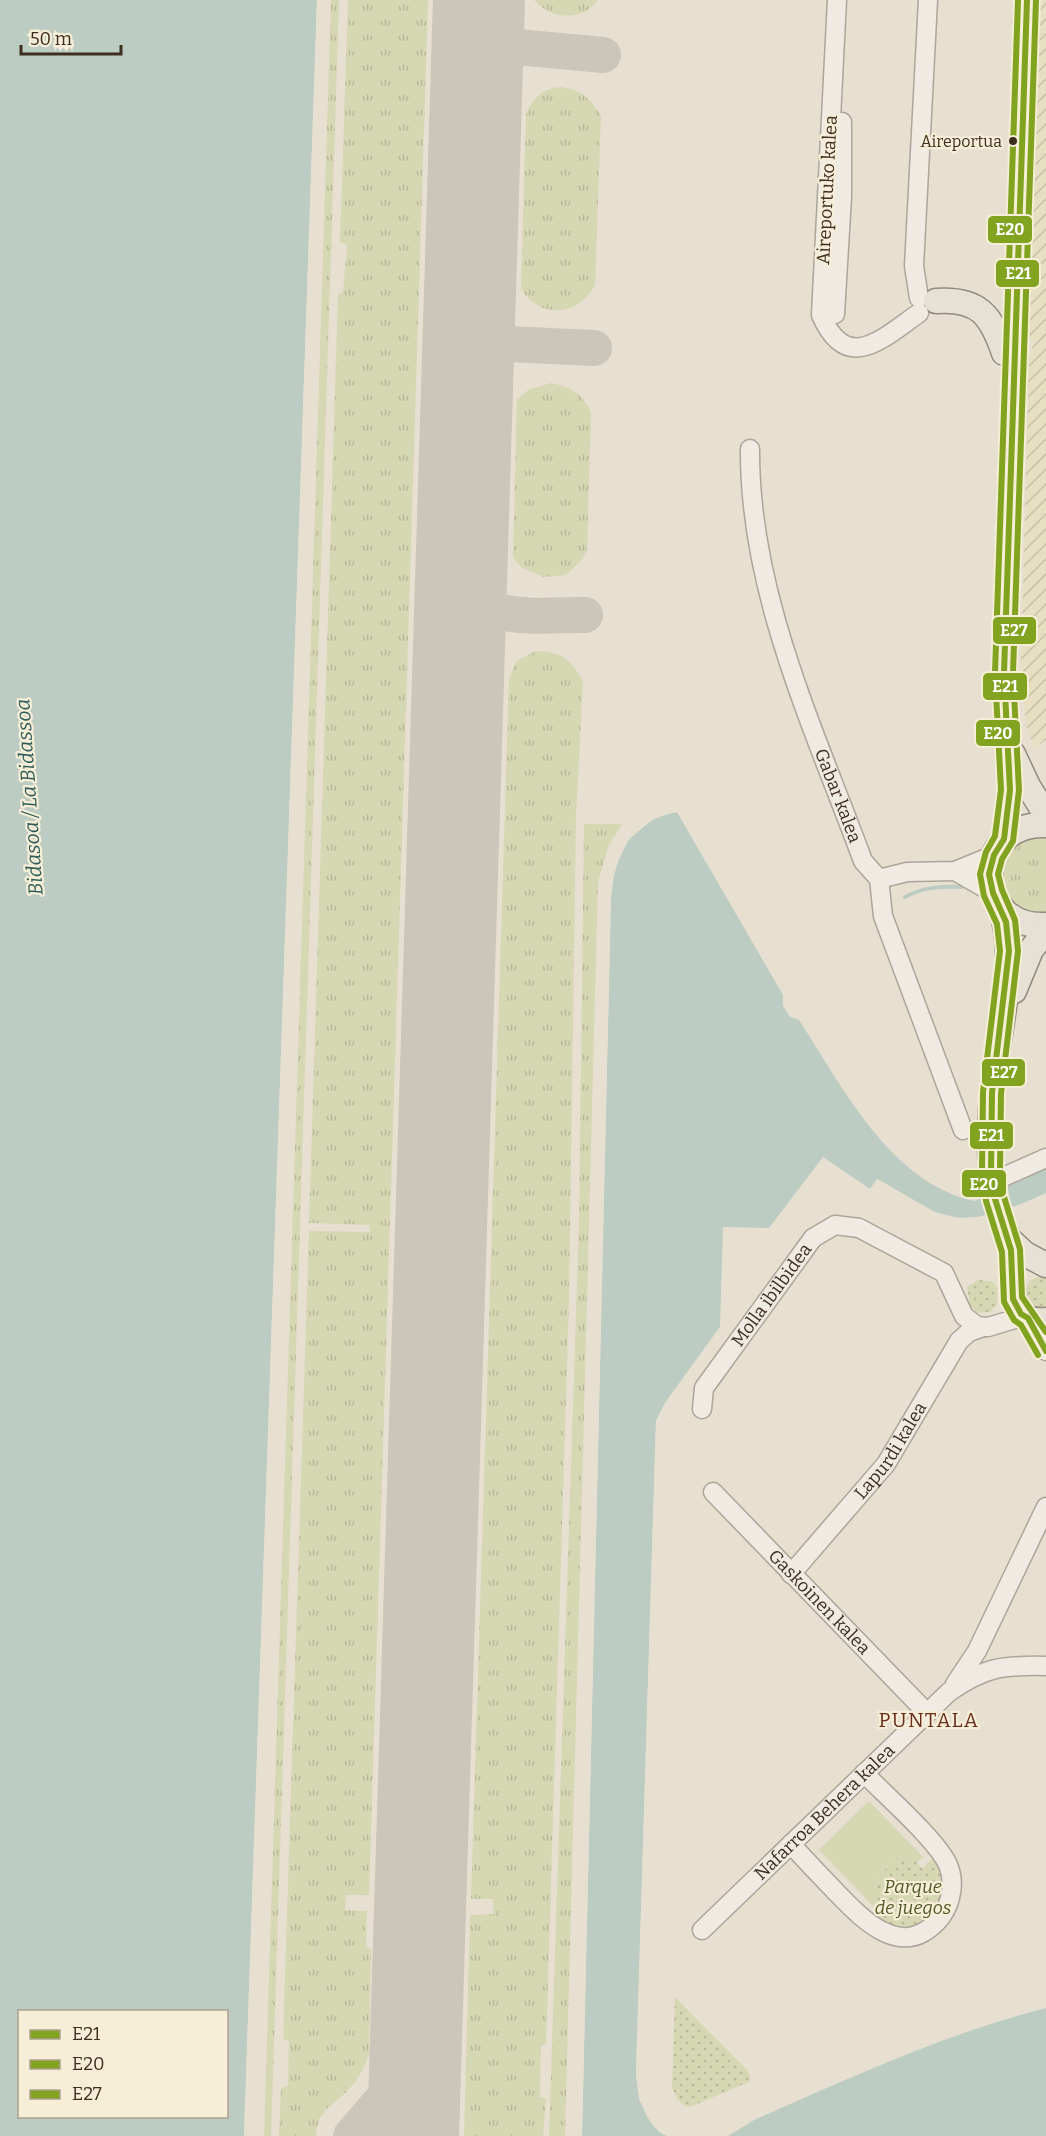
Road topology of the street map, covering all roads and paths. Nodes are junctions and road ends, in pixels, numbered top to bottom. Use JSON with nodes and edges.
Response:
{"nodes":[{"id":1,"x":837,"y":0,"type":"edge"},
{"id":2,"x":844,"y":0,"type":"edge"},
{"id":3,"x":928,"y":0,"type":"edge"},
{"id":4,"x":1015,"y":0,"type":"edge"},
{"id":5,"x":1021,"y":0,"type":"edge"},
{"id":6,"x":1028,"y":0,"type":"edge"},
{"id":7,"x":1026,"y":38,"type":"junction"},
{"id":8,"x":925,"y":304,"type":"junction"},
{"id":9,"x":835,"y":314,"type":"dead end"},
{"id":10,"x":1004,"y":353,"type":"junction"},
{"id":11,"x":750,"y":449,"type":"dead end"},
{"id":12,"x":1010,"y":467,"type":"junction"},
{"id":13,"x":1008,"y":739,"type":"junction"},
{"id":14,"x":1046,"y":815,"type":"edge"},
{"id":15,"x":1046,"y":825,"type":"edge"},
{"id":16,"x":999,"y":847,"type":"junction"},
{"id":17,"x":955,"y":871,"type":"junction"},
{"id":18,"x":879,"y":879,"type":"junction"},
{"id":19,"x":997,"y":900,"type":"junction"},
{"id":20,"x":1046,"y":924,"type":"edge"},
{"id":21,"x":1046,"y":931,"type":"edge"},
{"id":22,"x":998,"y":1045,"type":"junction"},
{"id":23,"x":963,"y":1130,"type":"dead end"},
{"id":24,"x":1046,"y":1158,"type":"edge"},
{"id":25,"x":996,"y":1174,"type":"junction"},
{"id":26,"x":1009,"y":1239,"type":"junction"},
{"id":27,"x":1045,"y":1265,"type":"edge"},
{"id":28,"x":1025,"y":1307,"type":"edge"},
{"id":29,"x":985,"y":1326,"type":"junction"},
{"id":30,"x":1046,"y":1351,"type":"edge"},
{"id":31,"x":702,"y":1409,"type":"dead end"},
{"id":32,"x":712,"y":1492,"type":"dead end"},
{"id":33,"x":1046,"y":1507,"type":"edge"},
{"id":34,"x":791,"y":1574,"type":"junction"},
{"id":35,"x":984,"y":1636,"type":"junction"},
{"id":36,"x":1006,"y":1665,"type":"junction"},
{"id":37,"x":1046,"y":1666,"type":"edge"},
{"id":38,"x":949,"y":1692,"type":"junction"},
{"id":39,"x":927,"y":1713,"type":"junction"},
{"id":40,"x":864,"y":1773,"type":"junction"},
{"id":41,"x":791,"y":1844,"type":"junction"},
{"id":42,"x":702,"y":1930,"type":"dead end"}],
"edges":[{"from":1,"to":8,"type":"street","name":"Aireportuko kalea"},
{"from":2,"to":9,"type":"street","name":"Aireportuko kalea"},
{"from":3,"to":8,"type":"street"},
{"from":4,"to":10,"type":"main road"},
{"from":5,"to":7,"type":"main road"},
{"from":6,"to":7,"type":"main road"},
{"from":7,"to":12,"type":"main road"},
{"from":8,"to":10,"type":"main road"},
{"from":10,"to":12,"type":"main road"},
{"from":11,"to":18,"type":"street","name":"Gabar kalea"},
{"from":12,"to":13,"type":"main road"},
{"from":13,"to":14,"type":"main road"},
{"from":13,"to":16,"type":"main road"},
{"from":15,"to":16,"type":"main road"},
{"from":16,"to":17,"type":"street"},
{"from":16,"to":19,"type":"main road"},
{"from":17,"to":18,"type":"street"},
{"from":17,"to":19,"type":"street"},
{"from":18,"to":23,"type":"street"},
{"from":19,"to":20,"type":"main road"},
{"from":19,"to":22,"type":"main road"},
{"from":21,"to":22,"type":"main road"},
{"from":22,"to":25,"type":"main road"},
{"from":24,"to":25,"type":"street"},
{"from":25,"to":26,"type":"main road"},
{"from":26,"to":27,"type":"main road"},
{"from":26,"to":28,"type":"main road"},
{"from":27,"to":28,"type":"main road"},
{"from":28,"to":29,"type":"street"},
{"from":28,"to":30,"type":"street"},
{"from":29,"to":31,"type":"street","name":"Molla ibilbidea"},
{"from":29,"to":34,"type":"street","name":"Lapurdi kalea"},
{"from":32,"to":34,"type":"street","name":"Gaskoinen kalea"},
{"from":33,"to":35,"type":"street"},
{"from":34,"to":39,"type":"street","name":"Gaskoinen kalea"},
{"from":35,"to":36,"type":"street"},
{"from":35,"to":38,"type":"street"},
{"from":36,"to":37,"type":"street","name":"Nafarroa Behera kalea"},
{"from":36,"to":38,"type":"street","name":"Nafarroa Behera kalea"},
{"from":38,"to":39,"type":"street","name":"Nafarroa Behera kalea"},
{"from":39,"to":40,"type":"street","name":"Nafarroa Behera kalea"},
{"from":40,"to":41,"type":"street","name":"Nafarroa Behera kalea"},
{"from":40,"to":41,"type":"street"},
{"from":41,"to":42,"type":"street","name":"Nafarroa Behera kalea"}]}
